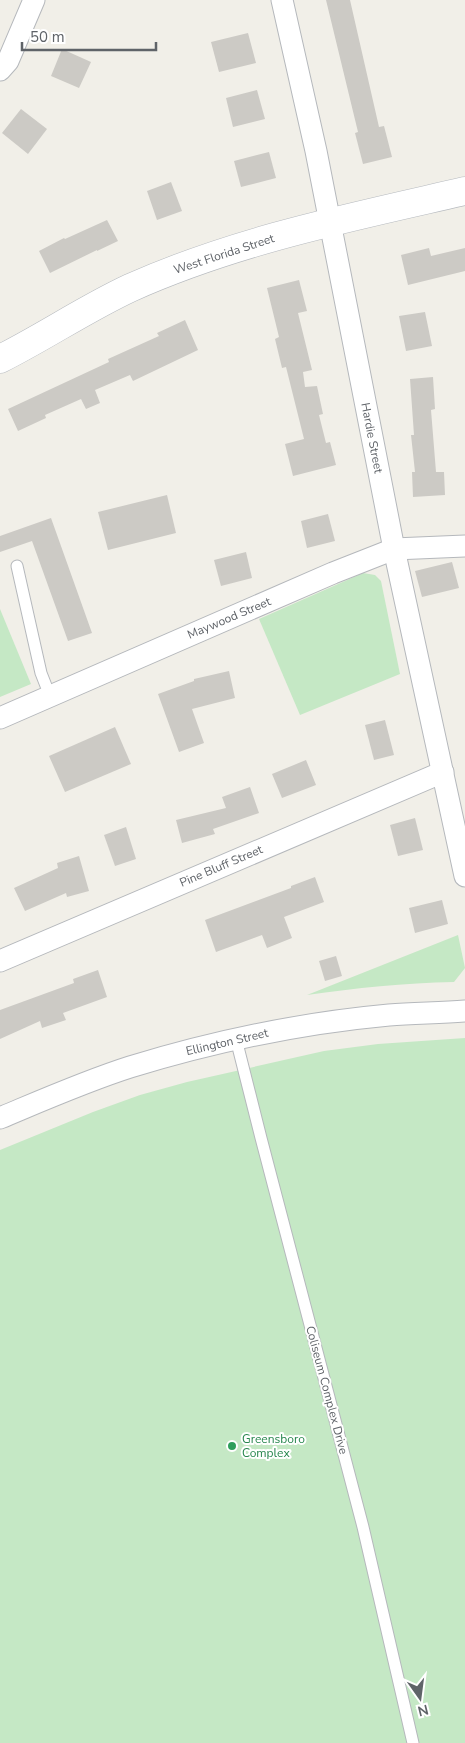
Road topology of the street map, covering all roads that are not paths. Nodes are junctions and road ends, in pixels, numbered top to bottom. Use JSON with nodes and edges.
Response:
{"nodes":[{"id":1,"x":34,"y":0,"type":"edge"},
{"id":2,"x":282,"y":0,"type":"edge"},
{"id":3,"x":0,"y":70,"type":"edge"},
{"id":4,"x":465,"y":191,"type":"edge"},
{"id":5,"x":330,"y":222,"type":"junction"},
{"id":6,"x":0,"y":359,"type":"edge"},
{"id":7,"x":465,"y":546,"type":"edge"},
{"id":8,"x":394,"y":549,"type":"junction"},
{"id":9,"x":17,"y":566,"type":"dead end"},
{"id":10,"x":50,"y":696,"type":"junction"},
{"id":11,"x":0,"y":718,"type":"edge"},
{"id":12,"x":443,"y":772,"type":"junction"},
{"id":13,"x":465,"y":876,"type":"edge"},
{"id":14,"x":0,"y":961,"type":"edge"},
{"id":15,"x":465,"y":1011,"type":"edge"},
{"id":16,"x":236,"y":1039,"type":"junction"},
{"id":17,"x":0,"y":1118,"type":"edge"},
{"id":18,"x":413,"y":1743,"type":"edge"}],
"edges":[{"from":1,"to":3,"type":"street"},
{"from":2,"to":5,"type":"street","name":"Hardie Street"},
{"from":4,"to":5,"type":"main road","name":"West Florida Street"},
{"from":5,"to":6,"type":"main road","name":"West Florida Street"},
{"from":5,"to":8,"type":"street","name":"Hardie Street"},
{"from":7,"to":8,"type":"street","name":"Maywood Street"},
{"from":8,"to":10,"type":"street","name":"Maywood Street"},
{"from":8,"to":12,"type":"street","name":"Hardie Street"},
{"from":9,"to":10,"type":"lane"},
{"from":10,"to":11,"type":"street","name":"Maywood Street"},
{"from":12,"to":13,"type":"street","name":"Hardie Street"},
{"from":12,"to":14,"type":"street","name":"Pine Bluff Street"},
{"from":15,"to":16,"type":"street","name":"Ellington Street"},
{"from":16,"to":17,"type":"street","name":"Ellington Street"},
{"from":16,"to":18,"type":"lane","name":"Coliseum Complex Drive"}]}
